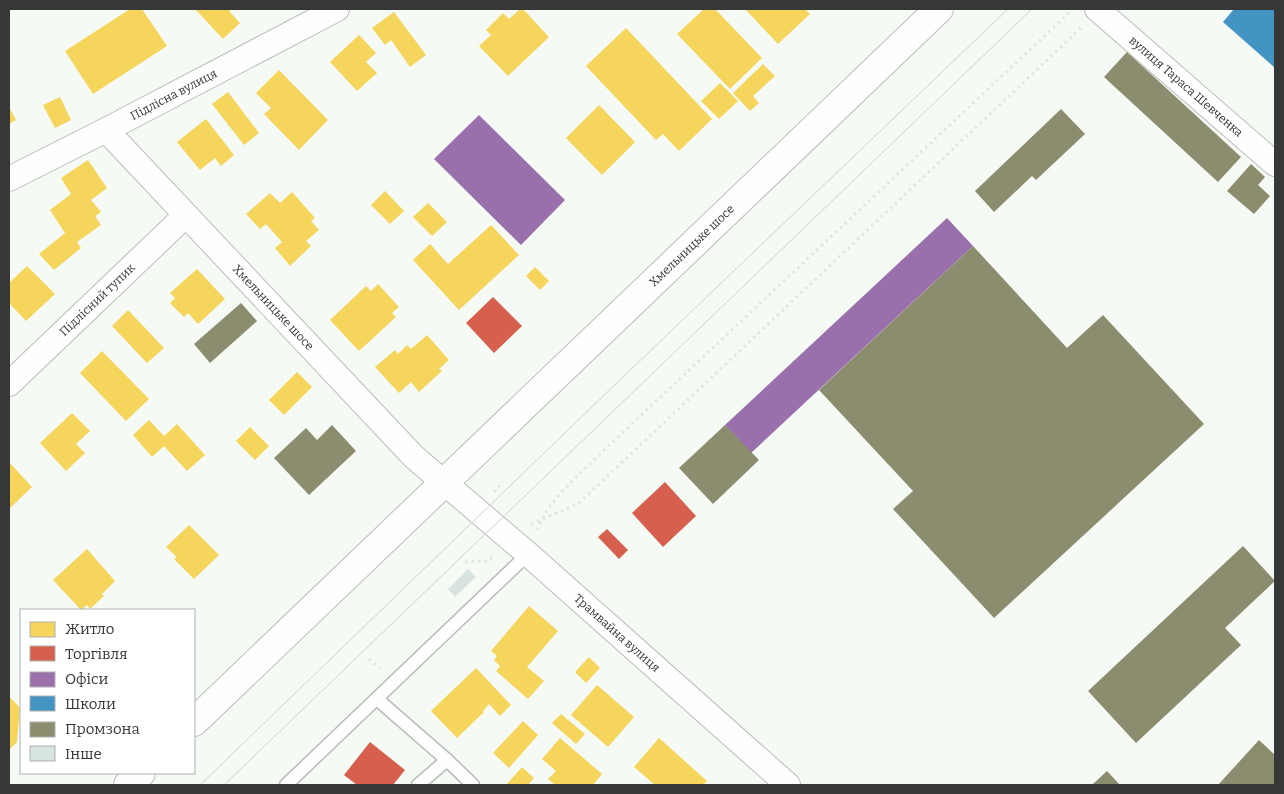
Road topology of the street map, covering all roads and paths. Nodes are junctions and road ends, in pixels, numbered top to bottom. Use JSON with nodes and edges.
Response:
{"nodes":[{"id":1,"x":337,"y":9,"type":"edge"},
{"id":2,"x":939,"y":9,"type":"edge"},
{"id":3,"x":1074,"y":9,"type":"edge"},
{"id":4,"x":1098,"y":10,"type":"edge"},
{"id":5,"x":106,"y":130,"type":"junction"},
{"id":6,"x":1275,"y":164,"type":"edge"},
{"id":7,"x":9,"y":178,"type":"edge"},
{"id":8,"x":186,"y":215,"type":"junction"},
{"id":9,"x":9,"y":384,"type":"edge"},
{"id":10,"x":444,"y":482,"type":"junction"},
{"id":11,"x":503,"y":482,"type":"dead end"},
{"id":12,"x":493,"y":491,"type":"dead end"},
{"id":13,"x":541,"y":520,"type":"junction"},
{"id":14,"x":510,"y":538,"type":"junction"},
{"id":15,"x":528,"y":554,"type":"junction"},
{"id":16,"x":465,"y":562,"type":"dead end"},
{"id":17,"x":370,"y":659,"type":"dead end"},
{"id":18,"x":382,"y":671,"type":"dead end"},
{"id":19,"x":377,"y":699,"type":"junction"},
{"id":20,"x":195,"y":721,"type":"edge"},
{"id":21,"x":447,"y":760,"type":"junction"},
{"id":22,"x":140,"y":774,"type":"edge"},
{"id":23,"x":128,"y":785,"type":"edge"},
{"id":24,"x":286,"y":785,"type":"edge"},
{"id":25,"x":418,"y":785,"type":"edge"},
{"id":26,"x":473,"y":785,"type":"edge"},
{"id":27,"x":788,"y":785,"type":"edge"}],
"edges":[{"from":1,"to":5,"type":"street","name":"Підлісна вулиця"},
{"from":2,"to":10,"type":"main road","name":"Хмельницьке шосе"},
{"from":3,"to":13,"type":"path"},
{"from":4,"to":6,"type":"street","name":"вулиця Тараса Шевченка"},
{"from":4,"to":13,"type":"path"},
{"from":5,"to":7,"type":"street","name":"Підлісна вулиця"},
{"from":5,"to":8,"type":"street","name":"Хмельницьке шосе"},
{"from":8,"to":9,"type":"street","name":"Підлісний тупик"},
{"from":8,"to":10,"type":"street","name":"Хмельницьке шосе"},
{"from":10,"to":14,"type":"street","name":"Трамвайна вулиця"},
{"from":10,"to":20,"type":"main road","name":"Хмельницьке шосе"},
{"from":11,"to":12,"type":"path"},
{"from":13,"to":14,"type":"path"},
{"from":13,"to":15,"type":"path"},
{"from":14,"to":15,"type":"street","name":"Трамвайна вулиця"},
{"from":14,"to":16,"type":"path"},
{"from":15,"to":19,"type":"lane"},
{"from":15,"to":27,"type":"street","name":"Трамвайна вулиця"},
{"from":17,"to":18,"type":"path"},
{"from":19,"to":21,"type":"lane"},
{"from":19,"to":24,"type":"lane"},
{"from":21,"to":25,"type":"lane"},
{"from":21,"to":26,"type":"lane"},
{"from":22,"to":23,"type":"main road"}]}
